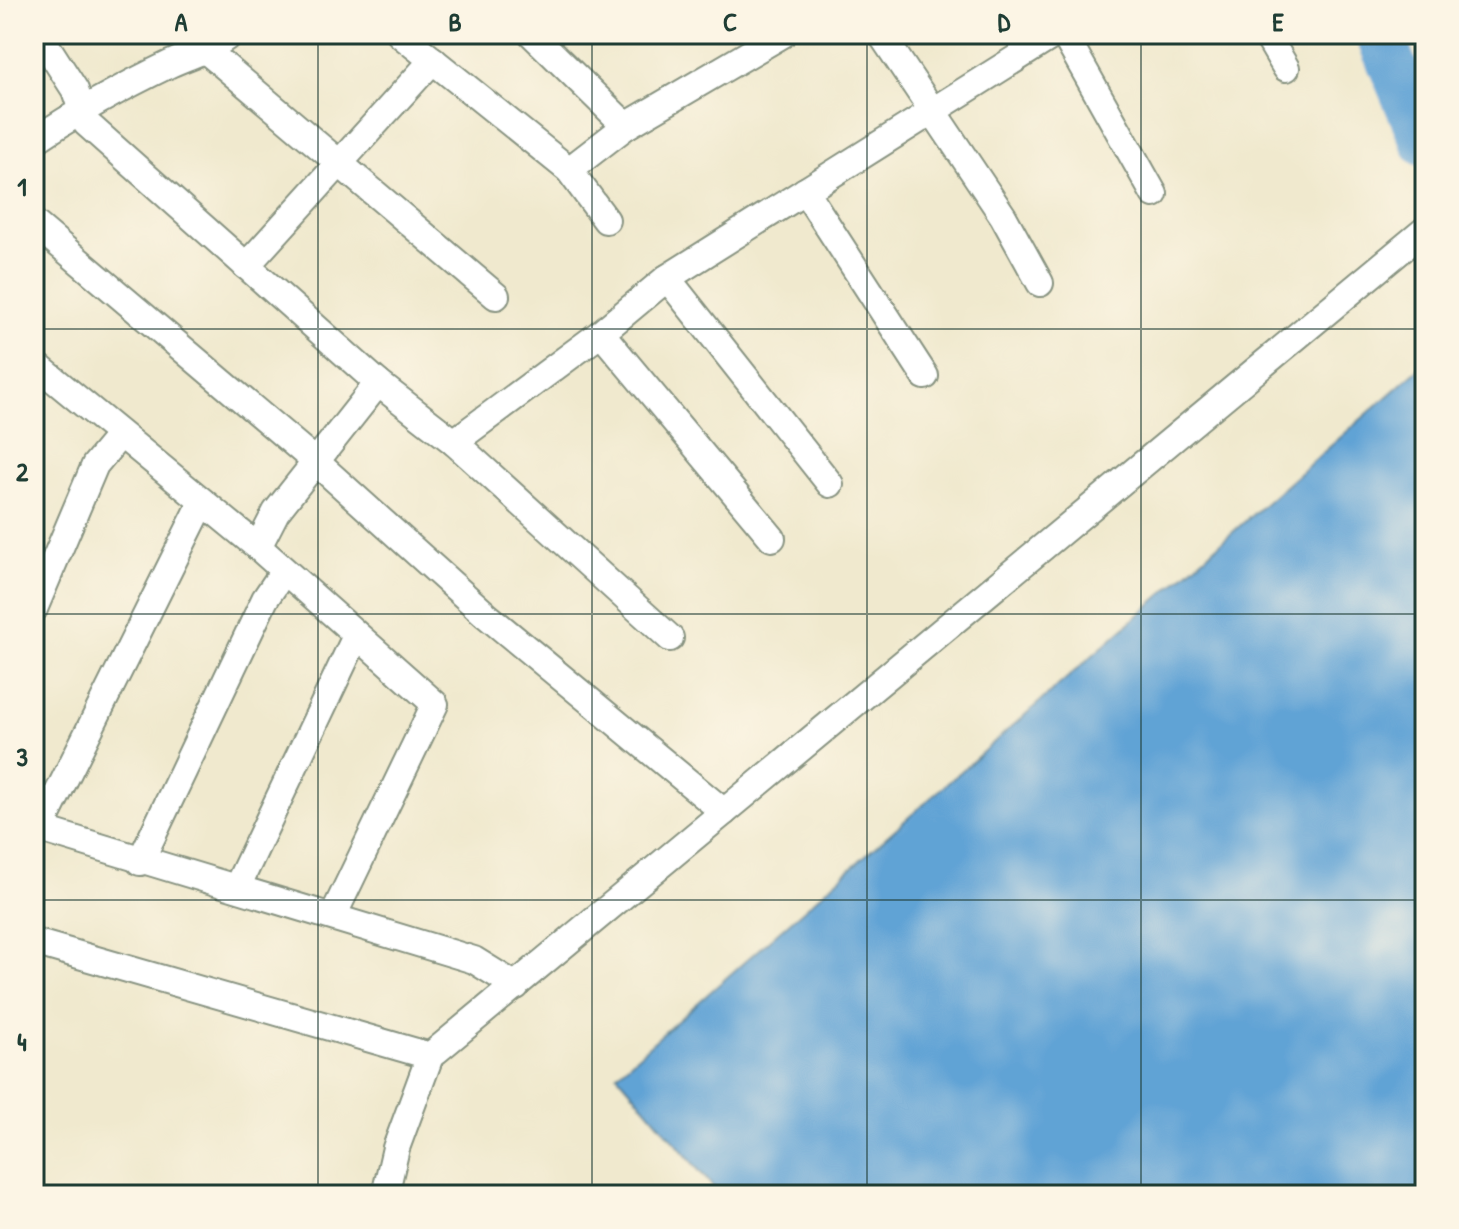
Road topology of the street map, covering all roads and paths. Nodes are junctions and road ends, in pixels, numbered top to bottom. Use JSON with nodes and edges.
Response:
{"nodes":[{"id":1,"x":39,"y":34,"type":"edge"},
{"id":2,"x":231,"y":34,"type":"edge"},
{"id":3,"x":400,"y":34,"type":"edge"},
{"id":4,"x":532,"y":34,"type":"edge"},
{"id":5,"x":783,"y":34,"type":"edge"},
{"id":6,"x":881,"y":34,"type":"edge"},
{"id":7,"x":1055,"y":34,"type":"edge"},
{"id":8,"x":1064,"y":34,"type":"edge"},
{"id":9,"x":1266,"y":34,"type":"edge"},
{"id":10,"x":208,"y":52,"type":"junction"},
{"id":11,"x":433,"y":60,"type":"junction"},
{"id":12,"x":1286,"y":68,"type":"dead end"},
{"id":13,"x":81,"y":109,"type":"junction"},
{"id":14,"x":933,"y":112,"type":"junction"},
{"id":15,"x":626,"y":126,"type":"junction"},
{"id":16,"x":34,"y":141,"type":"edge"},
{"id":17,"x":341,"y":163,"type":"junction"},
{"id":18,"x":569,"y":170,"type":"junction"},
{"id":19,"x":805,"y":191,"type":"junction"},
{"id":20,"x":1154,"y":194,"type":"dead end"},
{"id":21,"x":606,"y":220,"type":"dead end"},
{"id":22,"x":34,"y":223,"type":"edge"},
{"id":23,"x":1425,"y":230,"type":"edge"},
{"id":24,"x":246,"y":266,"type":"junction"},
{"id":25,"x":667,"y":278,"type":"junction"},
{"id":26,"x":1040,"y":283,"type":"dead end"},
{"id":27,"x":496,"y":296,"type":"dead end"},
{"id":28,"x":601,"y":333,"type":"junction"},
{"id":29,"x":34,"y":363,"type":"edge"},
{"id":30,"x":925,"y":376,"type":"dead end"},
{"id":31,"x":378,"y":383,"type":"junction"},
{"id":32,"x":120,"y":435,"type":"junction"},
{"id":33,"x":454,"y":442,"type":"junction"},
{"id":34,"x":316,"y":462,"type":"junction"},
{"id":35,"x":830,"y":484,"type":"dead end"},
{"id":36,"x":202,"y":503,"type":"junction"},
{"id":37,"x":772,"y":538,"type":"dead end"},
{"id":38,"x":258,"y":547,"type":"junction"},
{"id":39,"x":284,"y":571,"type":"junction"},
{"id":40,"x":34,"y":609,"type":"edge"},
{"id":41,"x":356,"y":636,"type":"junction"},
{"id":42,"x":670,"y":638,"type":"dead end"},
{"id":43,"x":724,"y":812,"type":"junction"},
{"id":44,"x":37,"y":828,"type":"edge"},
{"id":45,"x":140,"y":862,"type":"junction"},
{"id":46,"x":237,"y":887,"type":"junction"},
{"id":47,"x":333,"y":916,"type":"junction"},
{"id":48,"x":34,"y":942,"type":"edge"},
{"id":49,"x":516,"y":986,"type":"junction"},
{"id":50,"x":430,"y":1056,"type":"junction"},
{"id":51,"x":385,"y":1195,"type":"edge"}],
"edges":[{"from":1,"to":13,"type":"street"},
{"from":2,"to":10,"type":"street"},
{"from":3,"to":11,"type":"street"},
{"from":4,"to":15,"type":"street"},
{"from":5,"to":15,"type":"street"},
{"from":6,"to":14,"type":"street"},
{"from":7,"to":14,"type":"street"},
{"from":8,"to":20,"type":"street"},
{"from":9,"to":12,"type":"street"},
{"from":10,"to":13,"type":"street"},
{"from":10,"to":17,"type":"street"},
{"from":11,"to":17,"type":"street"},
{"from":11,"to":18,"type":"street"},
{"from":13,"to":16,"type":"street"},
{"from":13,"to":24,"type":"street"},
{"from":14,"to":19,"type":"street"},
{"from":14,"to":26,"type":"street"},
{"from":15,"to":18,"type":"street"},
{"from":17,"to":24,"type":"street"},
{"from":17,"to":27,"type":"street"},
{"from":18,"to":21,"type":"street"},
{"from":19,"to":25,"type":"street"},
{"from":19,"to":30,"type":"street"},
{"from":22,"to":34,"type":"street"},
{"from":23,"to":43,"type":"street"},
{"from":24,"to":31,"type":"street"},
{"from":25,"to":28,"type":"street"},
{"from":25,"to":35,"type":"street"},
{"from":28,"to":33,"type":"street"},
{"from":28,"to":37,"type":"street"},
{"from":29,"to":32,"type":"street"},
{"from":31,"to":33,"type":"street"},
{"from":31,"to":34,"type":"street"},
{"from":32,"to":36,"type":"street"},
{"from":32,"to":40,"type":"street"},
{"from":33,"to":42,"type":"street"},
{"from":34,"to":38,"type":"street"},
{"from":34,"to":43,"type":"street"},
{"from":36,"to":38,"type":"street"},
{"from":36,"to":44,"type":"street"},
{"from":38,"to":39,"type":"street"},
{"from":39,"to":41,"type":"street"},
{"from":39,"to":45,"type":"street"},
{"from":41,"to":46,"type":"street"},
{"from":41,"to":47,"type":"street"},
{"from":43,"to":49,"type":"street"},
{"from":44,"to":45,"type":"street"},
{"from":45,"to":46,"type":"street"},
{"from":46,"to":47,"type":"street"},
{"from":47,"to":49,"type":"street"},
{"from":48,"to":50,"type":"street"},
{"from":49,"to":50,"type":"street"},
{"from":50,"to":51,"type":"street"}]}
